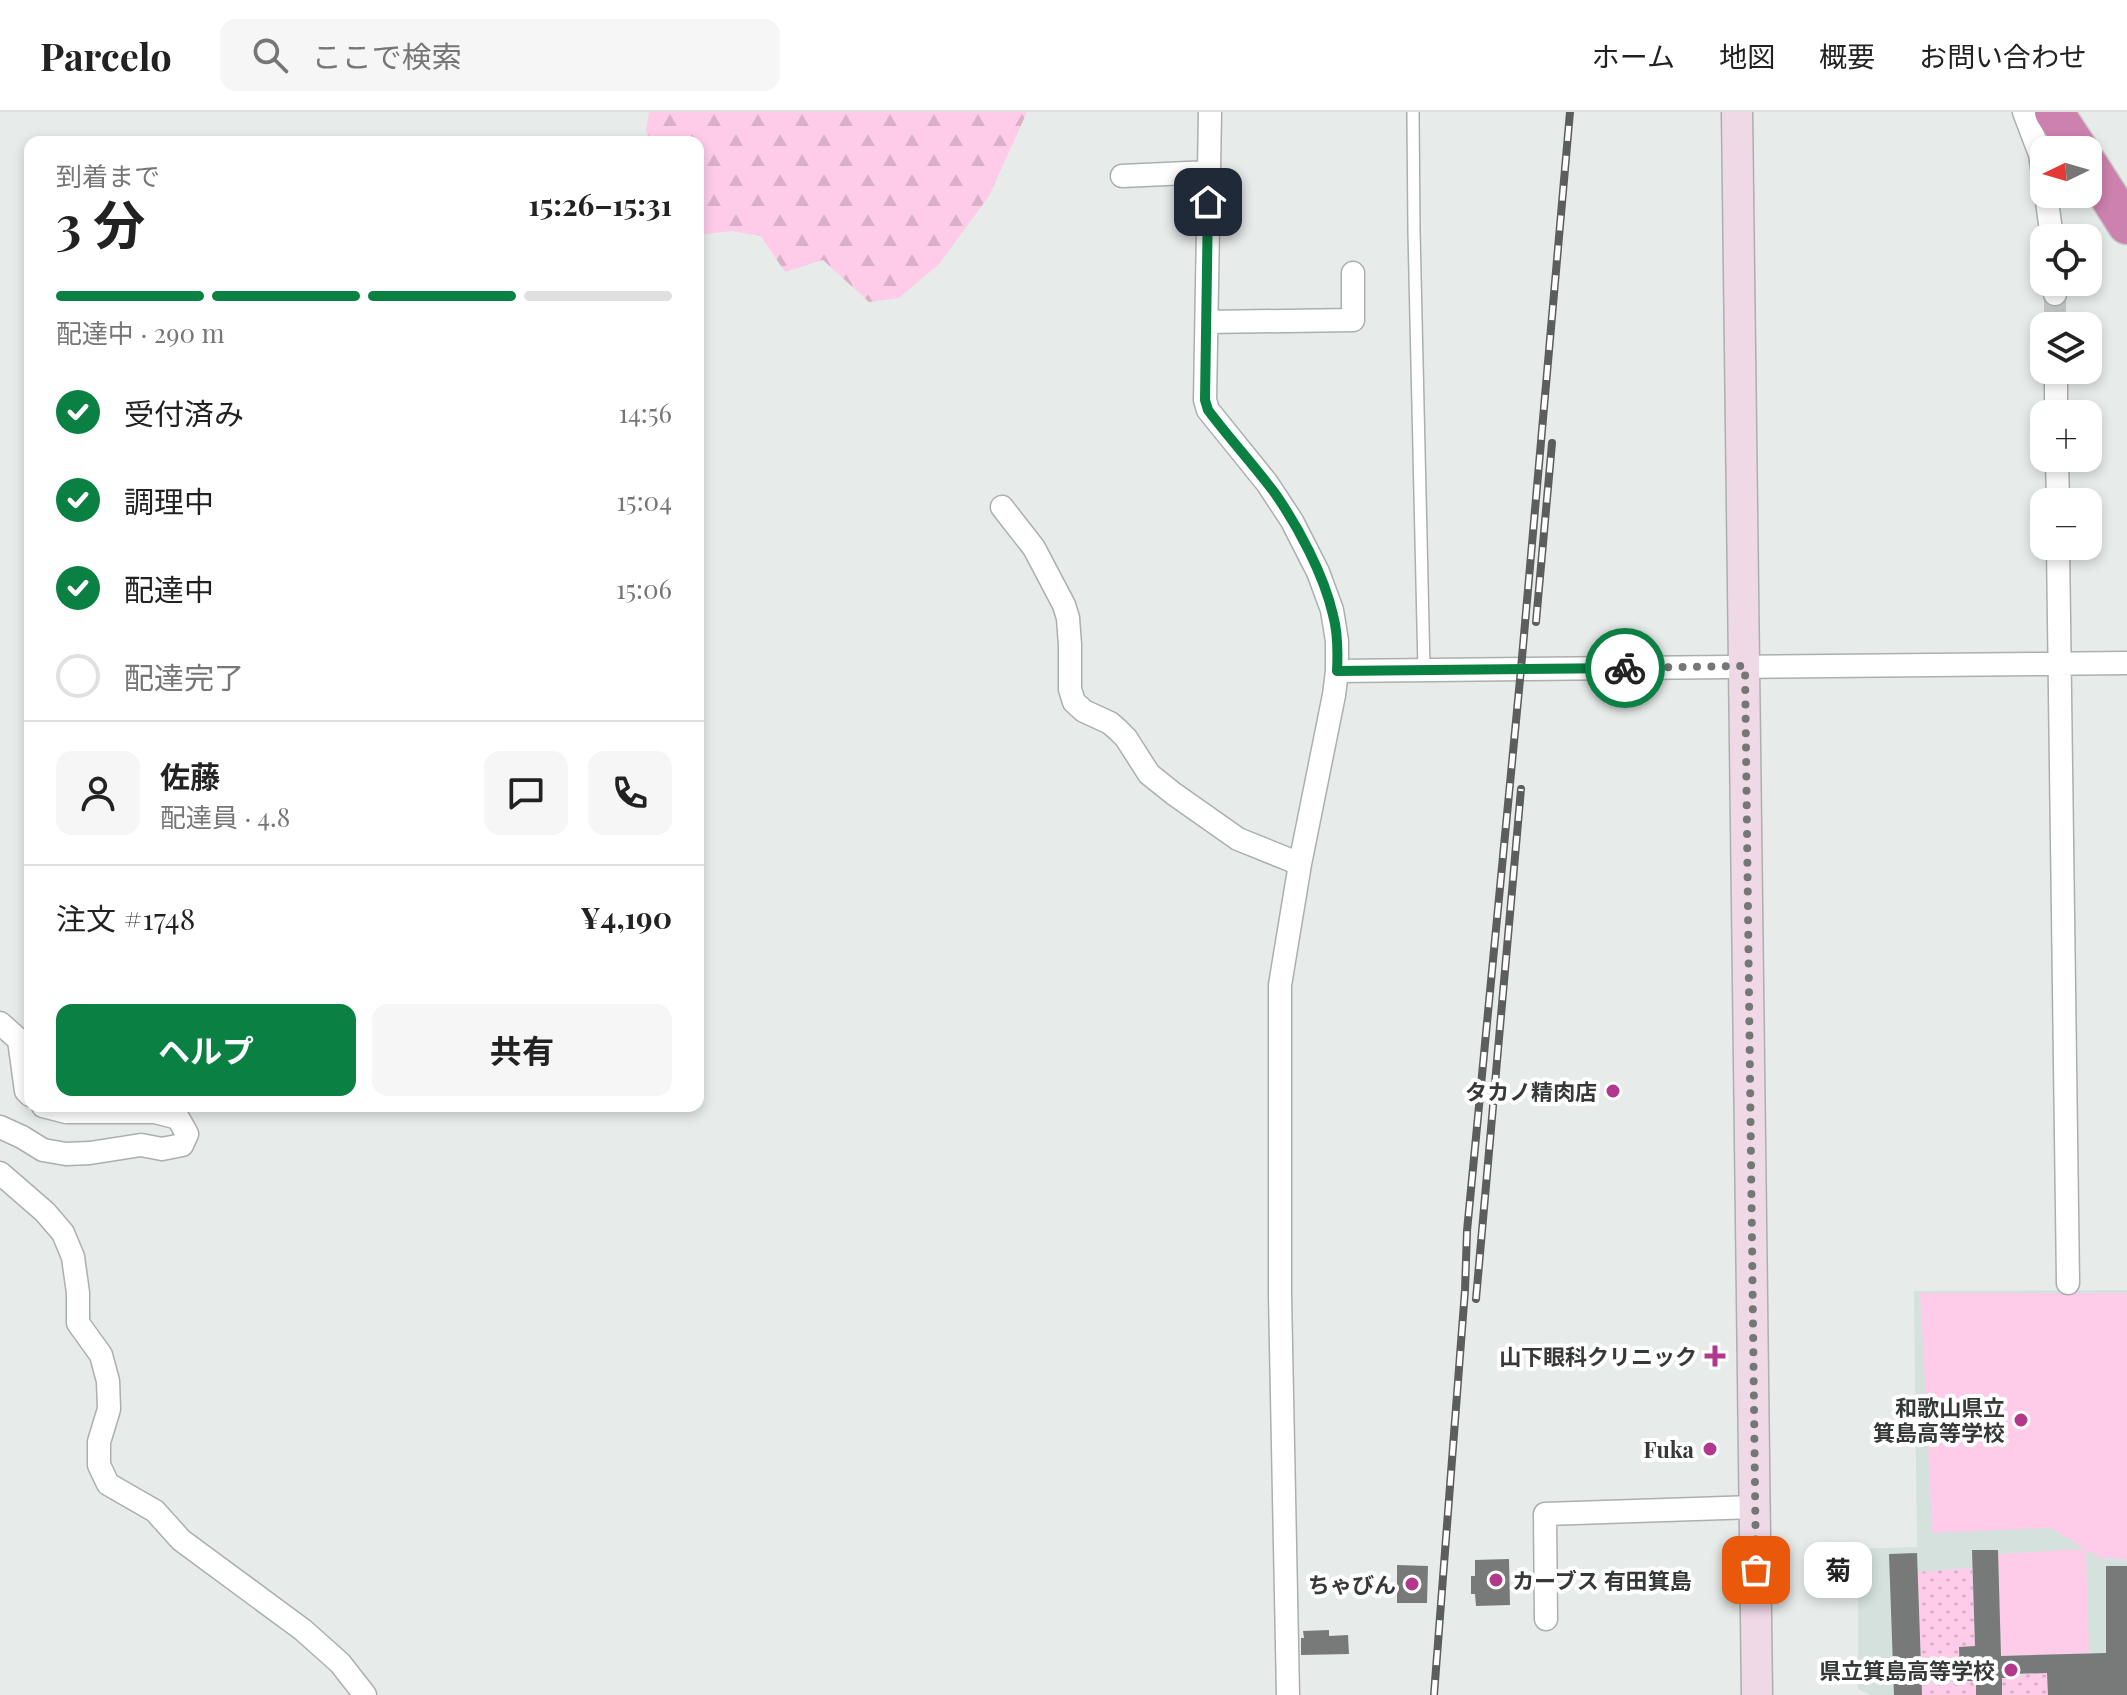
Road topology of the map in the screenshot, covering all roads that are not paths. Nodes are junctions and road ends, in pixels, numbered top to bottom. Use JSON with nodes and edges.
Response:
{"nodes":[{"id":1,"x":1210,"y":112,"type":"edge"},
{"id":2,"x":1413,"y":112,"type":"edge"},
{"id":3,"x":1737,"y":112,"type":"edge"},
{"id":4,"x":2031,"y":113,"type":"edge"},
{"id":5,"x":2036,"y":136,"type":"edge"},
{"id":6,"x":2061,"y":136,"type":"edge"},
{"id":7,"x":1209,"y":172,"type":"junction"},
{"id":8,"x":1122,"y":176,"type":"dead end"},
{"id":9,"x":2102,"y":186,"type":"edge"},
{"id":10,"x":2127,"y":225,"type":"edge"},
{"id":11,"x":1353,"y":273,"type":"dead end"},
{"id":12,"x":1207,"y":322,"type":"junction"},
{"id":13,"x":1002,"y":507,"type":"dead end"},
{"id":14,"x":2058,"y":560,"type":"edge"},
{"id":15,"x":2060,"y":663,"type":"junction"},
{"id":16,"x":2127,"y":663,"type":"edge"},
{"id":17,"x":1745,"y":666,"type":"junction"},
{"id":18,"x":1424,"y":670,"type":"junction"},
{"id":19,"x":1337,"y":671,"type":"junction"},
{"id":20,"x":1300,"y":864,"type":"junction"},
{"id":21,"x":0,"y":1023,"type":"edge"},
{"id":22,"x":24,"y":1076,"type":"edge"},
{"id":23,"x":66,"y":1112,"type":"edge"},
{"id":24,"x":155,"y":1112,"type":"edge"},
{"id":25,"x":155,"y":1112,"type":"edge"},
{"id":26,"x":0,"y":1127,"type":"edge"},
{"id":27,"x":0,"y":1173,"type":"edge"},
{"id":28,"x":2068,"y":1283,"type":"dead end"},
{"id":29,"x":1755,"y":1507,"type":"junction"},
{"id":30,"x":1546,"y":1619,"type":"dead end"},
{"id":31,"x":365,"y":1695,"type":"edge"},
{"id":32,"x":1288,"y":1695,"type":"edge"},
{"id":33,"x":1757,"y":1695,"type":"edge"}],
"edges":[{"from":1,"to":7,"type":"street"},
{"from":2,"to":18,"type":"lane"},
{"from":3,"to":17,"type":"street"},
{"from":4,"to":5,"type":"street"},
{"from":4,"to":6,"type":"highway"},
{"from":7,"to":8,"type":"street"},
{"from":7,"to":12,"type":"street"},
{"from":9,"to":10,"type":"highway"},
{"from":11,"to":12,"type":"street"},
{"from":12,"to":19,"type":"street"},
{"from":13,"to":20,"type":"street"},
{"from":14,"to":15,"type":"street"},
{"from":15,"to":16,"type":"street"},
{"from":15,"to":17,"type":"street"},
{"from":15,"to":28,"type":"street"},
{"from":17,"to":18,"type":"street"},
{"from":17,"to":29,"type":"street"},
{"from":18,"to":19,"type":"street"},
{"from":19,"to":20,"type":"street"},
{"from":20,"to":32,"type":"street"},
{"from":21,"to":22,"type":"street"},
{"from":23,"to":25,"type":"street"},
{"from":24,"to":26,"type":"street"},
{"from":27,"to":31,"type":"street"},
{"from":29,"to":30,"type":"street"},
{"from":29,"to":33,"type":"street"}]}
